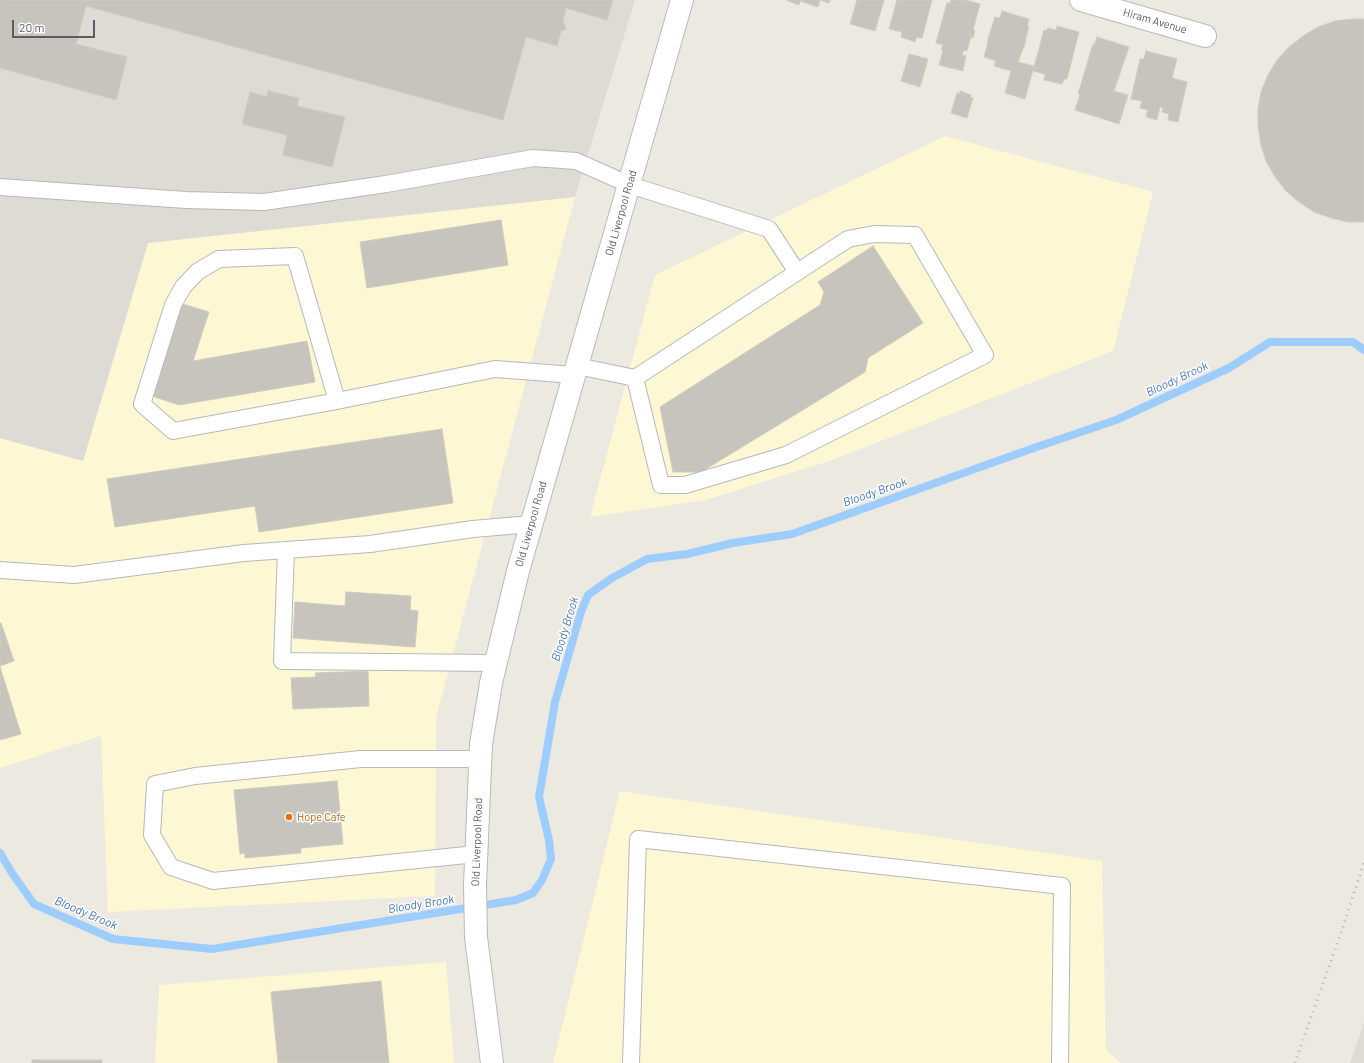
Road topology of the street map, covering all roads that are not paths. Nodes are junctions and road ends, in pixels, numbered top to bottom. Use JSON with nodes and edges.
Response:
{"nodes":[{"id":1,"x":682,"y":0,"type":"edge"},
{"id":2,"x":1081,"y":0,"type":"edge"},
{"id":3,"x":1205,"y":36,"type":"dead end"},
{"id":4,"x":630,"y":184,"type":"junction"},
{"id":5,"x":0,"y":187,"type":"edge"},
{"id":6,"x":796,"y":272,"type":"junction"},
{"id":7,"x":576,"y":371,"type":"junction"},
{"id":8,"x":635,"y":378,"type":"junction"},
{"id":9,"x":337,"y":400,"type":"junction"},
{"id":10,"x":531,"y":524,"type":"junction"},
{"id":11,"x":286,"y":550,"type":"junction"},
{"id":12,"x":0,"y":570,"type":"edge"},
{"id":13,"x":496,"y":663,"type":"junction"},
{"id":14,"x":480,"y":759,"type":"junction"},
{"id":15,"x":476,"y":854,"type":"junction"},
{"id":16,"x":492,"y":1063,"type":"edge"},
{"id":17,"x":631,"y":1063,"type":"edge"},
{"id":18,"x":1060,"y":1063,"type":"edge"}],
"edges":[{"from":1,"to":4,"type":"main road","name":"Old Liverpool Road"},
{"from":2,"to":3,"type":"main road","name":"Hiram Avenue"},
{"from":4,"to":5,"type":"lane"},
{"from":4,"to":6,"type":"lane"},
{"from":4,"to":7,"type":"main road","name":"Old Liverpool Road"},
{"from":6,"to":8,"type":"lane"},
{"from":6,"to":8,"type":"lane"},
{"from":7,"to":8,"type":"lane"},
{"from":7,"to":9,"type":"lane"},
{"from":7,"to":10,"type":"main road","name":"Old Liverpool Road"},
{"from":9,"to":9,"type":"lane"},
{"from":10,"to":11,"type":"lane"},
{"from":10,"to":13,"type":"main road","name":"Old Liverpool Road"},
{"from":11,"to":12,"type":"lane"},
{"from":11,"to":13,"type":"lane"},
{"from":13,"to":14,"type":"main road","name":"Old Liverpool Road"},
{"from":14,"to":15,"type":"main road","name":"Old Liverpool Road"},
{"from":14,"to":15,"type":"lane"},
{"from":15,"to":16,"type":"main road","name":"Old Liverpool Road"},
{"from":17,"to":18,"type":"lane"}]}
